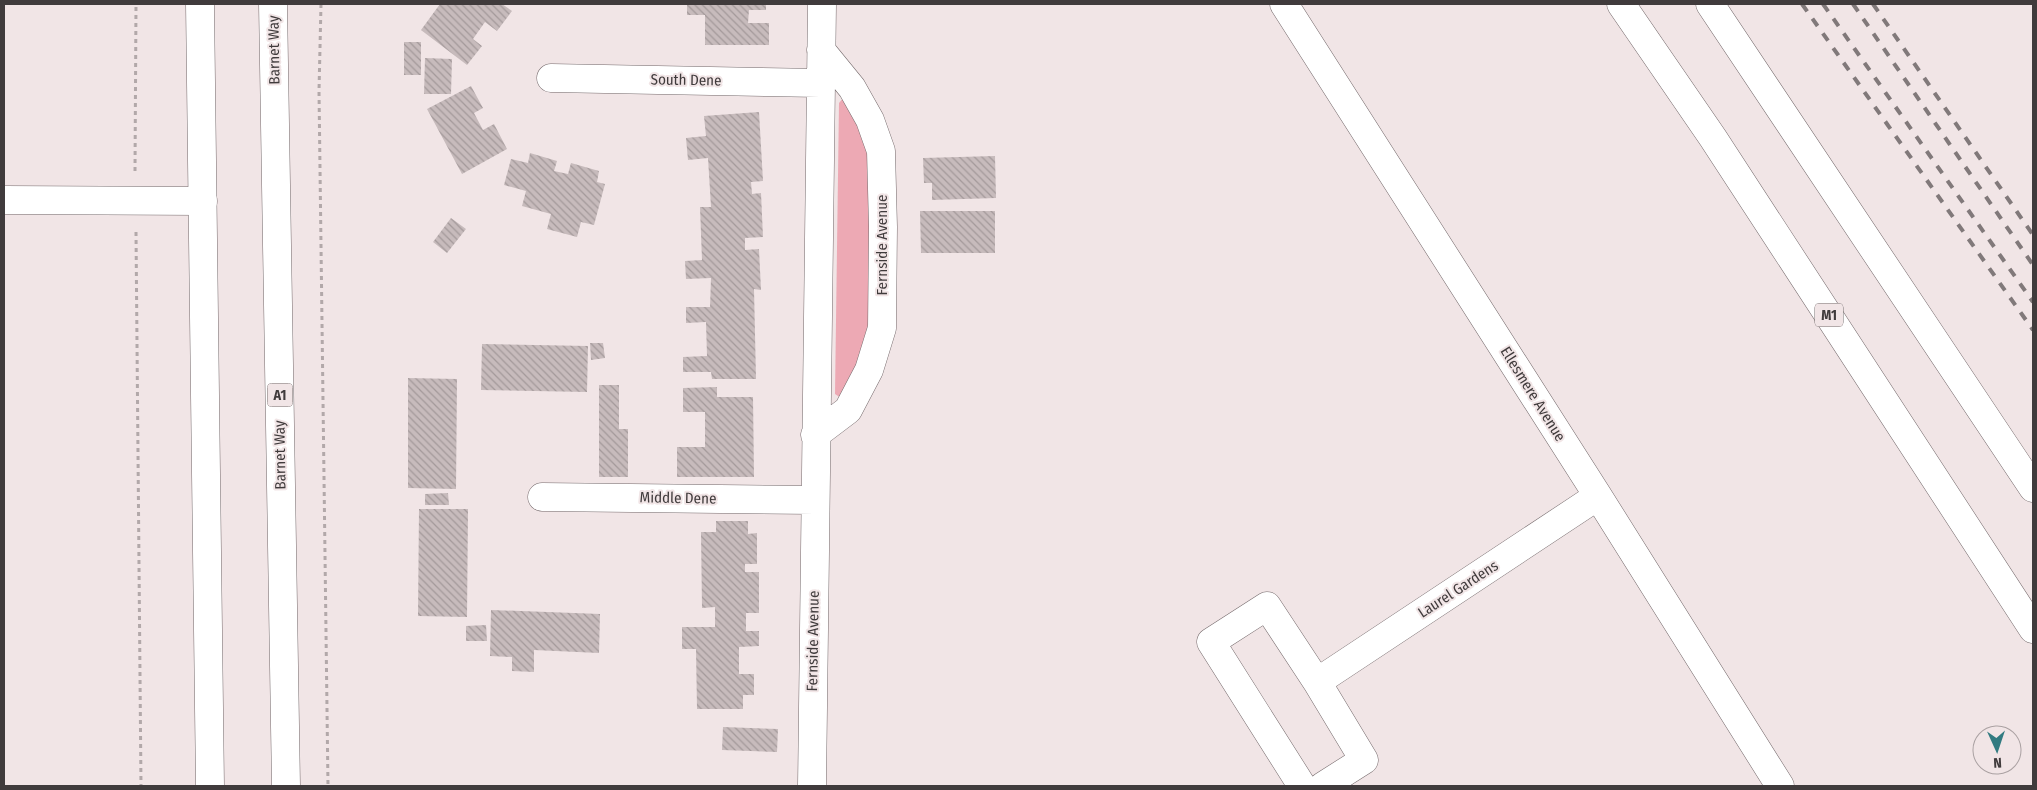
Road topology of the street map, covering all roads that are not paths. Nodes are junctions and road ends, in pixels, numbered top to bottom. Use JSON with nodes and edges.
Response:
{"nodes":[{"id":1,"x":200,"y":4,"type":"edge"},
{"id":2,"x":273,"y":4,"type":"edge"},
{"id":3,"x":822,"y":4,"type":"edge"},
{"id":4,"x":1284,"y":4,"type":"edge"},
{"id":5,"x":1621,"y":4,"type":"edge"},
{"id":6,"x":1710,"y":4,"type":"edge"},
{"id":7,"x":821,"y":50,"type":"junction"},
{"id":8,"x":551,"y":78,"type":"dead end"},
{"id":9,"x":820,"y":83,"type":"junction"},
{"id":10,"x":4,"y":200,"type":"edge"},
{"id":11,"x":203,"y":201,"type":"junction"},
{"id":12,"x":815,"y":435,"type":"junction"},
{"id":13,"x":2033,"y":488,"type":"edge"},
{"id":14,"x":1598,"y":496,"type":"junction"},
{"id":15,"x":542,"y":497,"type":"dead end"},
{"id":16,"x":814,"y":500,"type":"junction"},
{"id":17,"x":2033,"y":629,"type":"edge"},
{"id":18,"x":1317,"y":682,"type":"junction"},
{"id":19,"x":210,"y":786,"type":"edge"},
{"id":20,"x":286,"y":786,"type":"edge"},
{"id":21,"x":812,"y":786,"type":"edge"},
{"id":22,"x":1302,"y":786,"type":"edge"},
{"id":23,"x":1323,"y":786,"type":"edge"},
{"id":24,"x":1780,"y":786,"type":"edge"}],
"edges":[{"from":1,"to":11,"type":"main road"},
{"from":2,"to":20,"type":"main road","name":"Barnet Way","number":"A1"},
{"from":3,"to":7,"type":"main road","name":"Fernside Avenue"},
{"from":4,"to":14,"type":"main road","name":"Ellesmere Avenue"},
{"from":5,"to":17,"type":"main road","number":"M1"},
{"from":6,"to":13,"type":"main road"},
{"from":7,"to":9,"type":"main road","name":"Fernside Avenue"},
{"from":7,"to":12,"type":"main road","name":"Fernside Avenue"},
{"from":8,"to":9,"type":"main road","name":"South Dene"},
{"from":9,"to":12,"type":"main road","name":"Fernside Avenue"},
{"from":10,"to":11,"type":"main road"},
{"from":11,"to":19,"type":"main road"},
{"from":12,"to":16,"type":"main road","name":"Fernside Avenue"},
{"from":14,"to":18,"type":"main road","name":"Laurel Gardens"},
{"from":14,"to":24,"type":"main road","name":"Ellesmere Avenue"},
{"from":15,"to":16,"type":"main road","name":"Middle Dene"},
{"from":16,"to":21,"type":"main road","name":"Fernside Avenue"},
{"from":18,"to":22,"type":"main road"},
{"from":18,"to":23,"type":"main road"}]}
